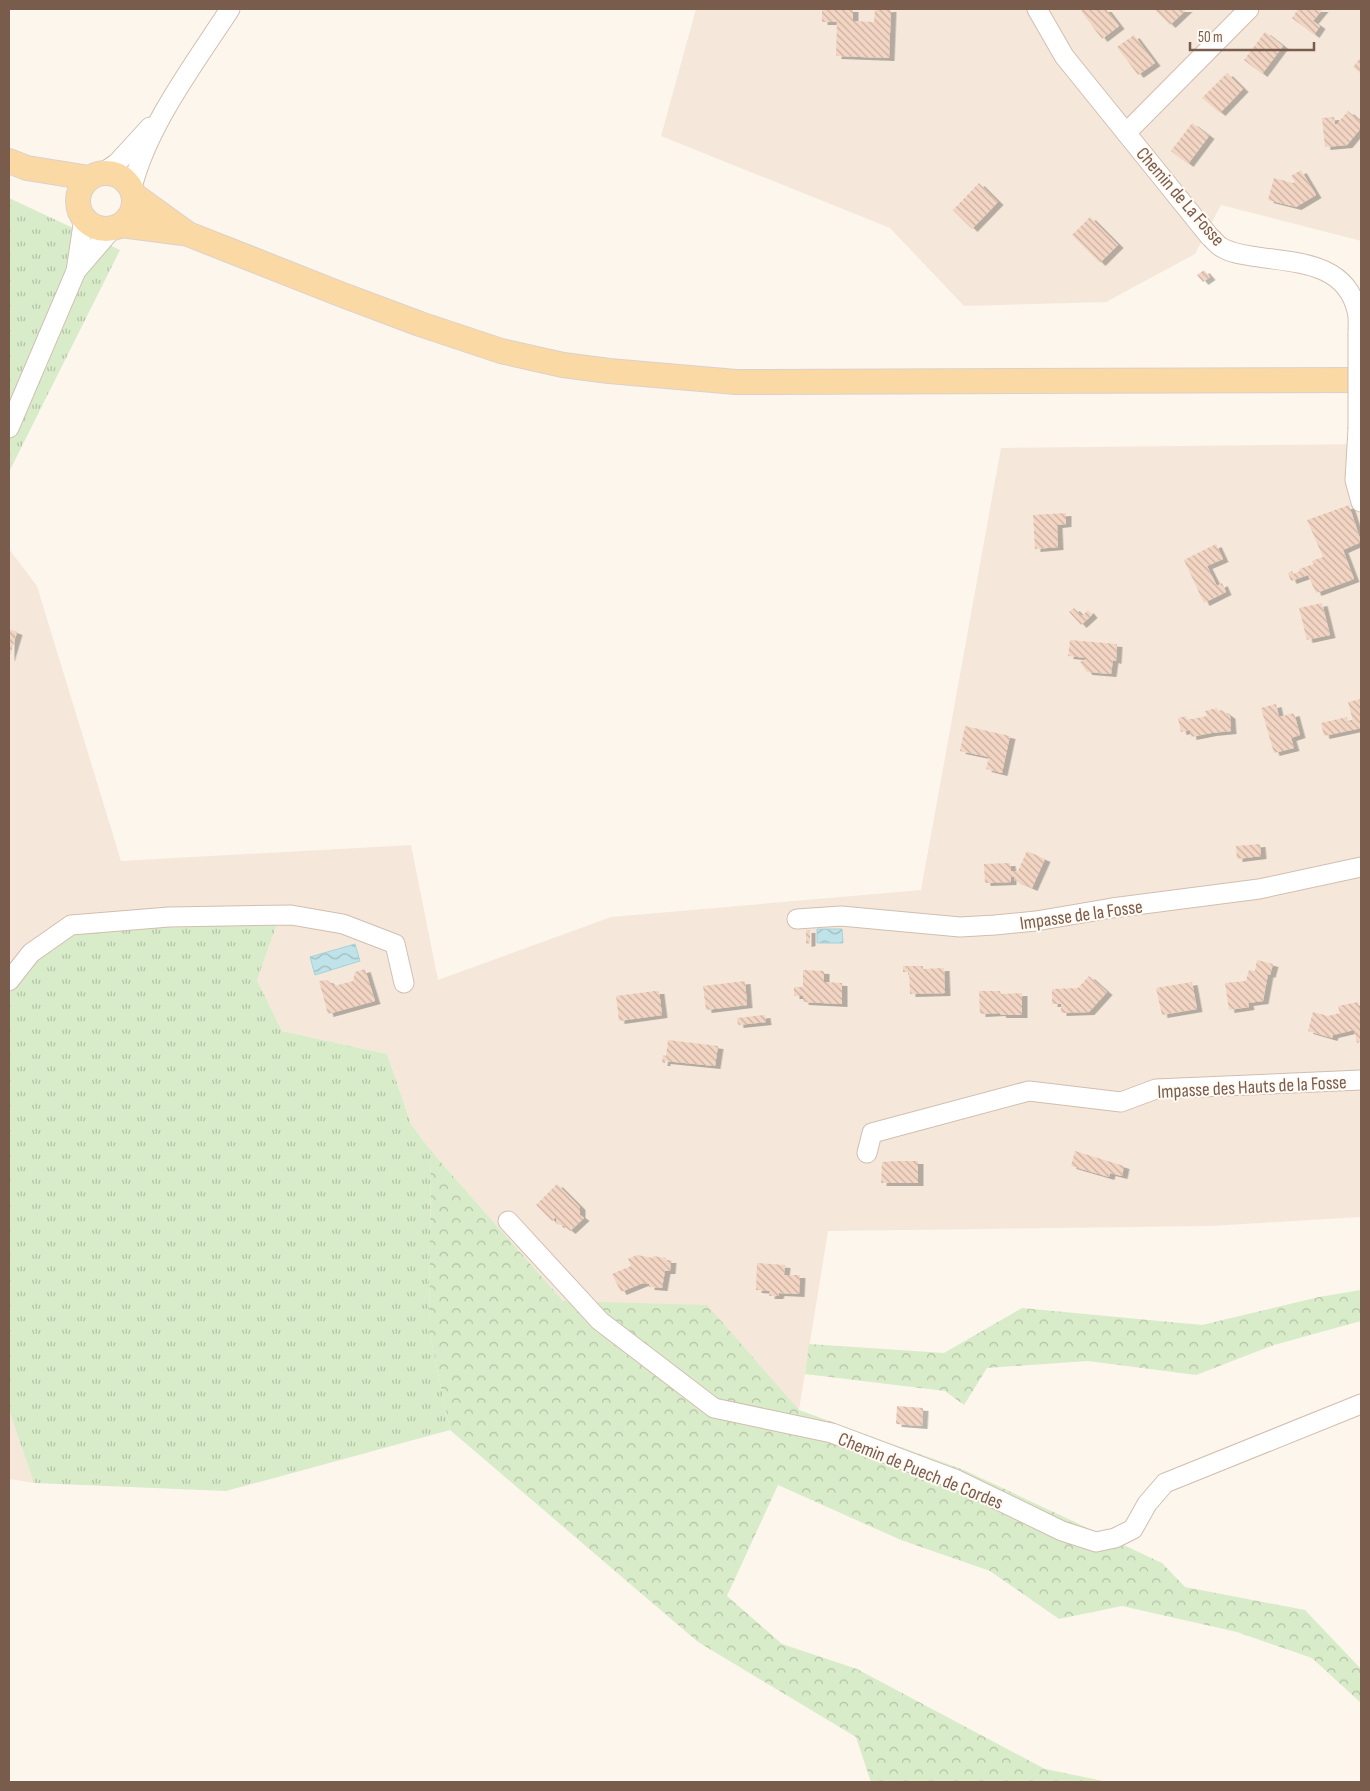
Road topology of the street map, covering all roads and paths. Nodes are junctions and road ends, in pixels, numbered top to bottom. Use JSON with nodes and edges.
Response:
{"nodes":[{"id":1,"x":230,"y":9,"type":"edge"},
{"id":2,"x":1037,"y":9,"type":"edge"},
{"id":3,"x":1248,"y":9,"type":"edge"},
{"id":4,"x":164,"y":112,"type":"junction"},
{"id":5,"x":1126,"y":133,"type":"junction"},
{"id":6,"x":18,"y":165,"type":"edge"},
{"id":7,"x":97,"y":175,"type":"junction"},
{"id":8,"x":133,"y":192,"type":"junction"},
{"id":9,"x":81,"y":212,"type":"junction"},
{"id":10,"x":117,"y":227,"type":"junction"},
{"id":11,"x":188,"y":234,"type":"junction"},
{"id":12,"x":76,"y":270,"type":"junction"},
{"id":13,"x":1361,"y":380,"type":"edge"},
{"id":14,"x":9,"y":428,"type":"edge"},
{"id":15,"x":1361,"y":502,"type":"edge"},
{"id":16,"x":1361,"y":866,"type":"edge"},
{"id":17,"x":797,"y":919,"type":"dead end"},
{"id":18,"x":9,"y":981,"type":"edge"},
{"id":19,"x":404,"y":983,"type":"dead end"},
{"id":20,"x":1361,"y":1080,"type":"edge"},
{"id":21,"x":867,"y":1154,"type":"dead end"},
{"id":22,"x":508,"y":1221,"type":"dead end"},
{"id":23,"x":1361,"y":1404,"type":"edge"}],
"edges":[{"from":1,"to":4,"type":"street"},
{"from":2,"to":5,"type":"street","name":"Chemin de La Fosse"},
{"from":3,"to":5,"type":"street"},
{"from":4,"to":7,"type":"street"},
{"from":4,"to":8,"type":"street"},
{"from":5,"to":15,"type":"street","name":"Chemin de La Fosse","bridge":true},
{"from":6,"to":7,"type":"main road"},
{"from":6,"to":9,"type":"main road"},
{"from":7,"to":8,"type":"main road"},
{"from":7,"to":9,"type":"main road"},
{"from":8,"to":10,"type":"main road"},
{"from":8,"to":11,"type":"main road"},
{"from":9,"to":10,"type":"main road"},
{"from":9,"to":12,"type":"street"},
{"from":10,"to":11,"type":"main road"},
{"from":10,"to":12,"type":"street"},
{"from":11,"to":13,"type":"main road"},
{"from":12,"to":14,"type":"street"},
{"from":16,"to":17,"type":"street","name":"Impasse de la Fosse"},
{"from":18,"to":19,"type":"street"},
{"from":20,"to":21,"type":"street","name":"Impasse des Hauts de la Fosse"},
{"from":22,"to":23,"type":"street","name":"Chemin de Puech de Cordes"}]}
